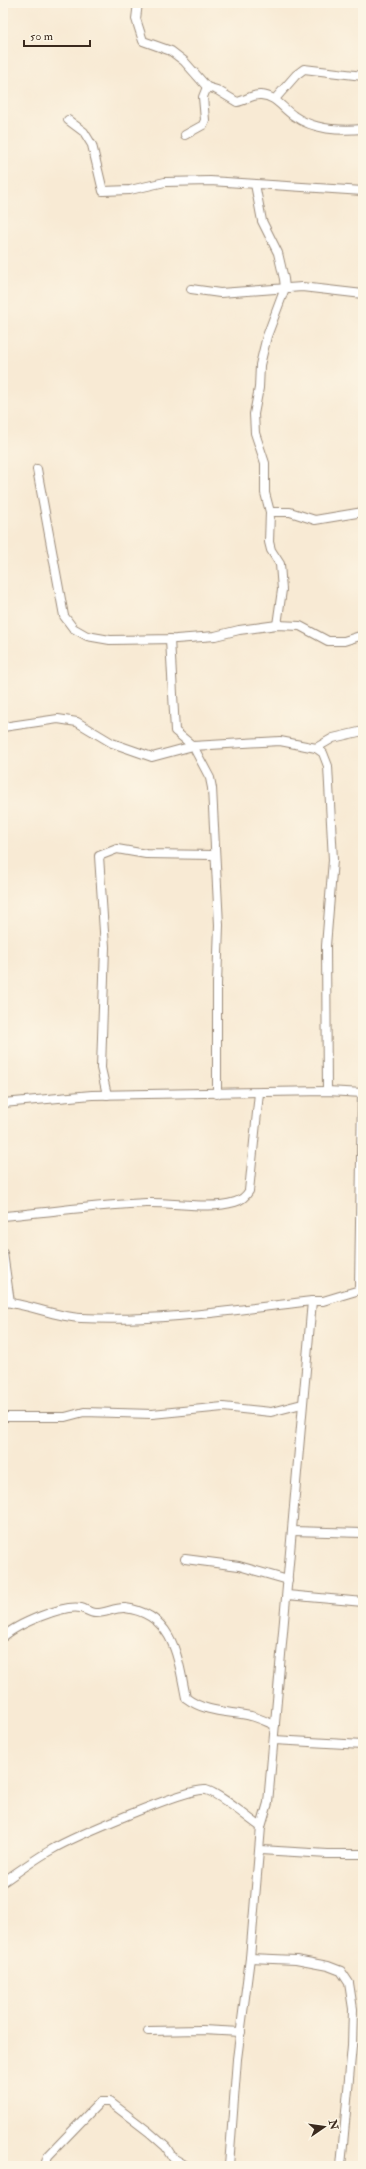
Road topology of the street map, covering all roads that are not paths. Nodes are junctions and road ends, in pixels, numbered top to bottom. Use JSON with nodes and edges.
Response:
{"nodes":[{"id":1,"x":138,"y":3,"type":"edge"},
{"id":2,"x":363,"y":76,"type":"edge"},
{"id":3,"x":207,"y":87,"type":"junction"},
{"id":4,"x":275,"y":99,"type":"junction"},
{"id":5,"x":68,"y":120,"type":"dead end"},
{"id":6,"x":363,"y":129,"type":"edge"},
{"id":7,"x":185,"y":135,"type":"dead end"},
{"id":8,"x":255,"y":184,"type":"junction"},
{"id":9,"x":363,"y":190,"type":"edge"},
{"id":10,"x":285,"y":288,"type":"junction"},
{"id":11,"x":191,"y":289,"type":"dead end"},
{"id":12,"x":363,"y":294,"type":"edge"},
{"id":13,"x":36,"y":469,"type":"dead end"},
{"id":14,"x":270,"y":512,"type":"junction"},
{"id":15,"x":363,"y":512,"type":"edge"},
{"id":16,"x":277,"y":625,"type":"junction"},
{"id":17,"x":363,"y":635,"type":"edge"},
{"id":18,"x":170,"y":639,"type":"junction"},
{"id":19,"x":3,"y":727,"type":"edge"},
{"id":20,"x":363,"y":731,"type":"edge"},
{"id":21,"x":193,"y":746,"type":"junction"},
{"id":22,"x":316,"y":748,"type":"junction"},
{"id":23,"x":214,"y":855,"type":"junction"},
{"id":24,"x":327,"y":1091,"type":"junction"},
{"id":25,"x":363,"y":1093,"type":"edge"},
{"id":26,"x":217,"y":1094,"type":"junction"},
{"id":27,"x":259,"y":1094,"type":"junction"},
{"id":28,"x":107,"y":1095,"type":"junction"},
{"id":29,"x":3,"y":1103,"type":"edge"},
{"id":30,"x":3,"y":1216,"type":"edge"},
{"id":31,"x":3,"y":1253,"type":"edge"},
{"id":32,"x":361,"y":1289,"type":"edge"},
{"id":33,"x":312,"y":1301,"type":"junction"},
{"id":34,"x":7,"y":1302,"type":"edge"},
{"id":35,"x":302,"y":1404,"type":"junction"},
{"id":36,"x":3,"y":1417,"type":"edge"},
{"id":37,"x":292,"y":1530,"type":"junction"},
{"id":38,"x":363,"y":1533,"type":"edge"},
{"id":39,"x":185,"y":1559,"type":"dead end"},
{"id":40,"x":288,"y":1580,"type":"junction"},
{"id":41,"x":287,"y":1595,"type":"junction"},
{"id":42,"x":363,"y":1602,"type":"edge"},
{"id":43,"x":3,"y":1637,"type":"edge"},
{"id":44,"x":275,"y":1725,"type":"junction"},
{"id":45,"x":274,"y":1740,"type":"junction"},
{"id":46,"x":363,"y":1745,"type":"edge"},
{"id":47,"x":261,"y":1827,"type":"junction"},
{"id":48,"x":261,"y":1850,"type":"junction"},
{"id":49,"x":363,"y":1854,"type":"edge"},
{"id":50,"x":3,"y":1882,"type":"edge"},
{"id":51,"x":250,"y":1958,"type":"junction"},
{"id":52,"x":148,"y":2031,"type":"dead end"},
{"id":53,"x":240,"y":2032,"type":"junction"},
{"id":54,"x":171,"y":2163,"type":"edge"},
{"id":55,"x":227,"y":2165,"type":"edge"},
{"id":56,"x":47,"y":2166,"type":"edge"},
{"id":57,"x":186,"y":2166,"type":"edge"},
{"id":58,"x":341,"y":2166,"type":"edge"}],
"edges":[{"from":1,"to":3,"type":"street"},
{"from":2,"to":4,"type":"street"},
{"from":3,"to":4,"type":"street"},
{"from":3,"to":7,"type":"street"},
{"from":4,"to":6,"type":"street"},
{"from":5,"to":8,"type":"street"},
{"from":8,"to":9,"type":"street"},
{"from":8,"to":10,"type":"street"},
{"from":10,"to":11,"type":"street"},
{"from":10,"to":12,"type":"street"},
{"from":10,"to":14,"type":"street"},
{"from":13,"to":18,"type":"street"},
{"from":14,"to":15,"type":"street"},
{"from":14,"to":16,"type":"street"},
{"from":16,"to":17,"type":"street"},
{"from":16,"to":18,"type":"street"},
{"from":18,"to":21,"type":"street"},
{"from":19,"to":21,"type":"street"},
{"from":20,"to":22,"type":"street"},
{"from":21,"to":22,"type":"street"},
{"from":21,"to":23,"type":"street"},
{"from":22,"to":24,"type":"street"},
{"from":23,"to":26,"type":"street"},
{"from":23,"to":28,"type":"street"},
{"from":24,"to":25,"type":"street"},
{"from":24,"to":27,"type":"street"},
{"from":25,"to":32,"type":"street"},
{"from":26,"to":27,"type":"street"},
{"from":26,"to":28,"type":"street"},
{"from":27,"to":30,"type":"street"},
{"from":28,"to":29,"type":"street"},
{"from":31,"to":34,"type":"street"},
{"from":32,"to":33,"type":"street"},
{"from":33,"to":34,"type":"street"},
{"from":33,"to":35,"type":"street"},
{"from":35,"to":36,"type":"street"},
{"from":35,"to":37,"type":"street"},
{"from":37,"to":38,"type":"street"},
{"from":37,"to":40,"type":"street"},
{"from":39,"to":40,"type":"street"},
{"from":40,"to":41,"type":"street"},
{"from":41,"to":42,"type":"street"},
{"from":41,"to":44,"type":"street"},
{"from":43,"to":44,"type":"street"},
{"from":44,"to":45,"type":"street"},
{"from":45,"to":46,"type":"street"},
{"from":45,"to":47,"type":"street"},
{"from":47,"to":48,"type":"street"},
{"from":47,"to":50,"type":"street"},
{"from":48,"to":49,"type":"street"},
{"from":48,"to":51,"type":"street"},
{"from":51,"to":53,"type":"street"},
{"from":51,"to":58,"type":"street"},
{"from":52,"to":53,"type":"street"},
{"from":53,"to":55,"type":"street"},
{"from":54,"to":56,"type":"street"},
{"from":54,"to":57,"type":"street"}]}
